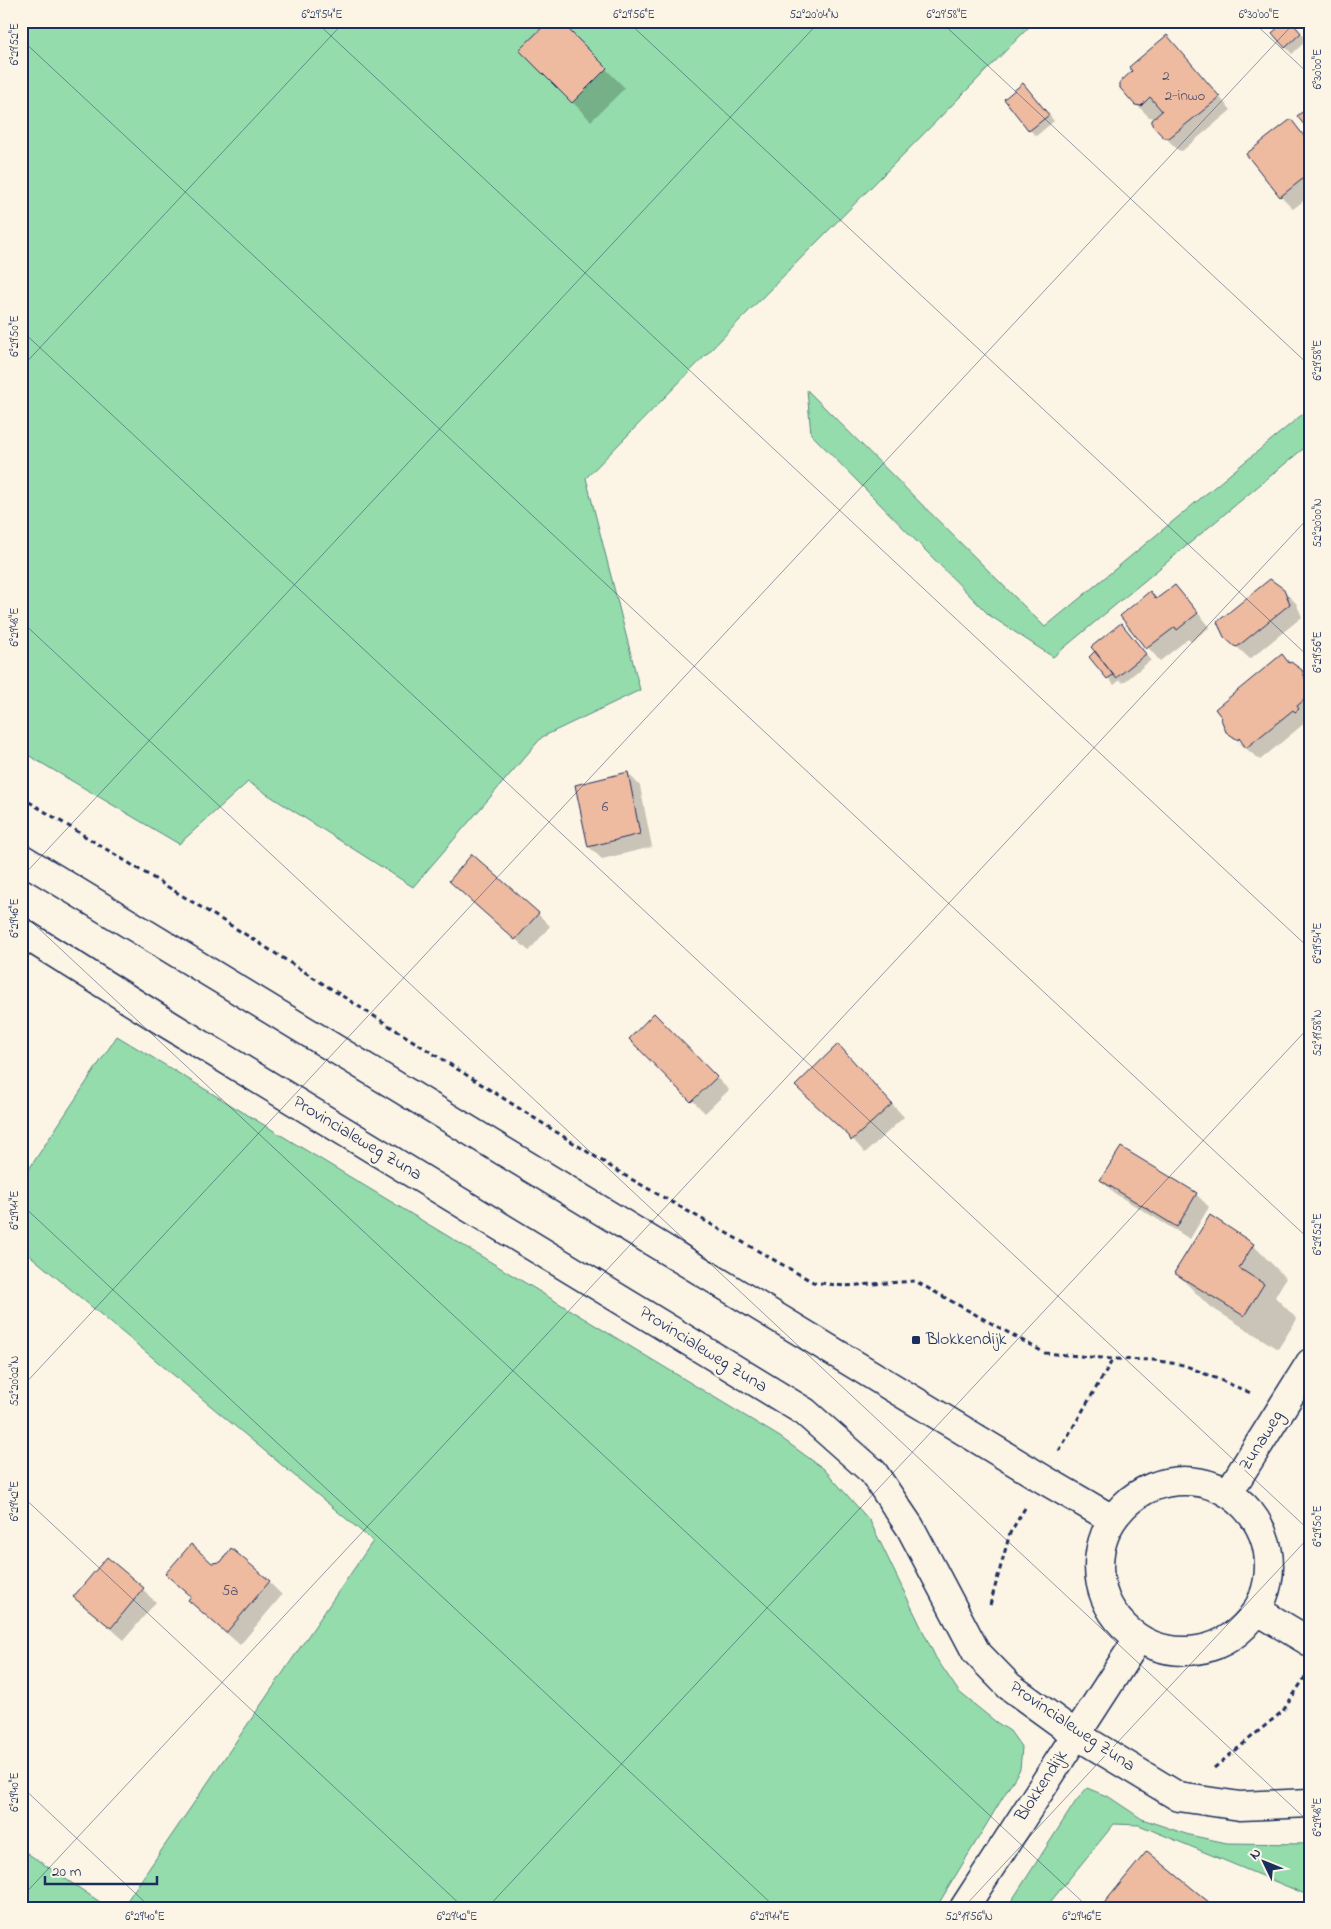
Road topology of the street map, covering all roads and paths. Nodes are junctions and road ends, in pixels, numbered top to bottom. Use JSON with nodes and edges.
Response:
{"nodes":[{"id":1,"x":21,"y":797,"type":"edge"},
{"id":2,"x":21,"y":858,"type":"edge"},
{"id":3,"x":21,"y":932,"type":"edge"},
{"id":4,"x":1310,"y":1363,"type":"edge"},
{"id":5,"x":1282,"y":1409,"type":"junction"},
{"id":6,"x":1229,"y":1492,"type":"junction"},
{"id":7,"x":1112,"y":1519,"type":"junction"},
{"id":8,"x":1258,"y":1611,"type":"junction"},
{"id":9,"x":1138,"y":1639,"type":"junction"},
{"id":10,"x":1310,"y":1642,"type":"edge"},
{"id":11,"x":1310,"y":1670,"type":"edge"},
{"id":12,"x":1075,"y":1734,"type":"junction"},
{"id":13,"x":1179,"y":1798,"type":"junction"},
{"id":14,"x":1310,"y":1803,"type":"edge"},
{"id":15,"x":964,"y":1908,"type":"edge"}],
"edges":[{"from":1,"to":5,"type":"path"},
{"from":2,"to":7,"type":"street"},
{"from":3,"to":12,"type":"street","name":"Provincialeweg Zuna"},
{"from":4,"to":5,"type":"street","name":"Zunaweg"},
{"from":5,"to":6,"type":"street","name":"Zunaweg"},
{"from":6,"to":7,"type":"street"},
{"from":6,"to":8,"type":"street"},
{"from":7,"to":9,"type":"street"},
{"from":8,"to":9,"type":"street"},
{"from":8,"to":10,"type":"street"},
{"from":9,"to":12,"type":"street","name":"Blokkendijk"},
{"from":11,"to":13,"type":"path"},
{"from":12,"to":13,"type":"street","name":"Provincialeweg Zuna"},
{"from":12,"to":15,"type":"street","name":"Blokkendijk"},
{"from":13,"to":14,"type":"street","name":"Provincialeweg Zuna"}]}
